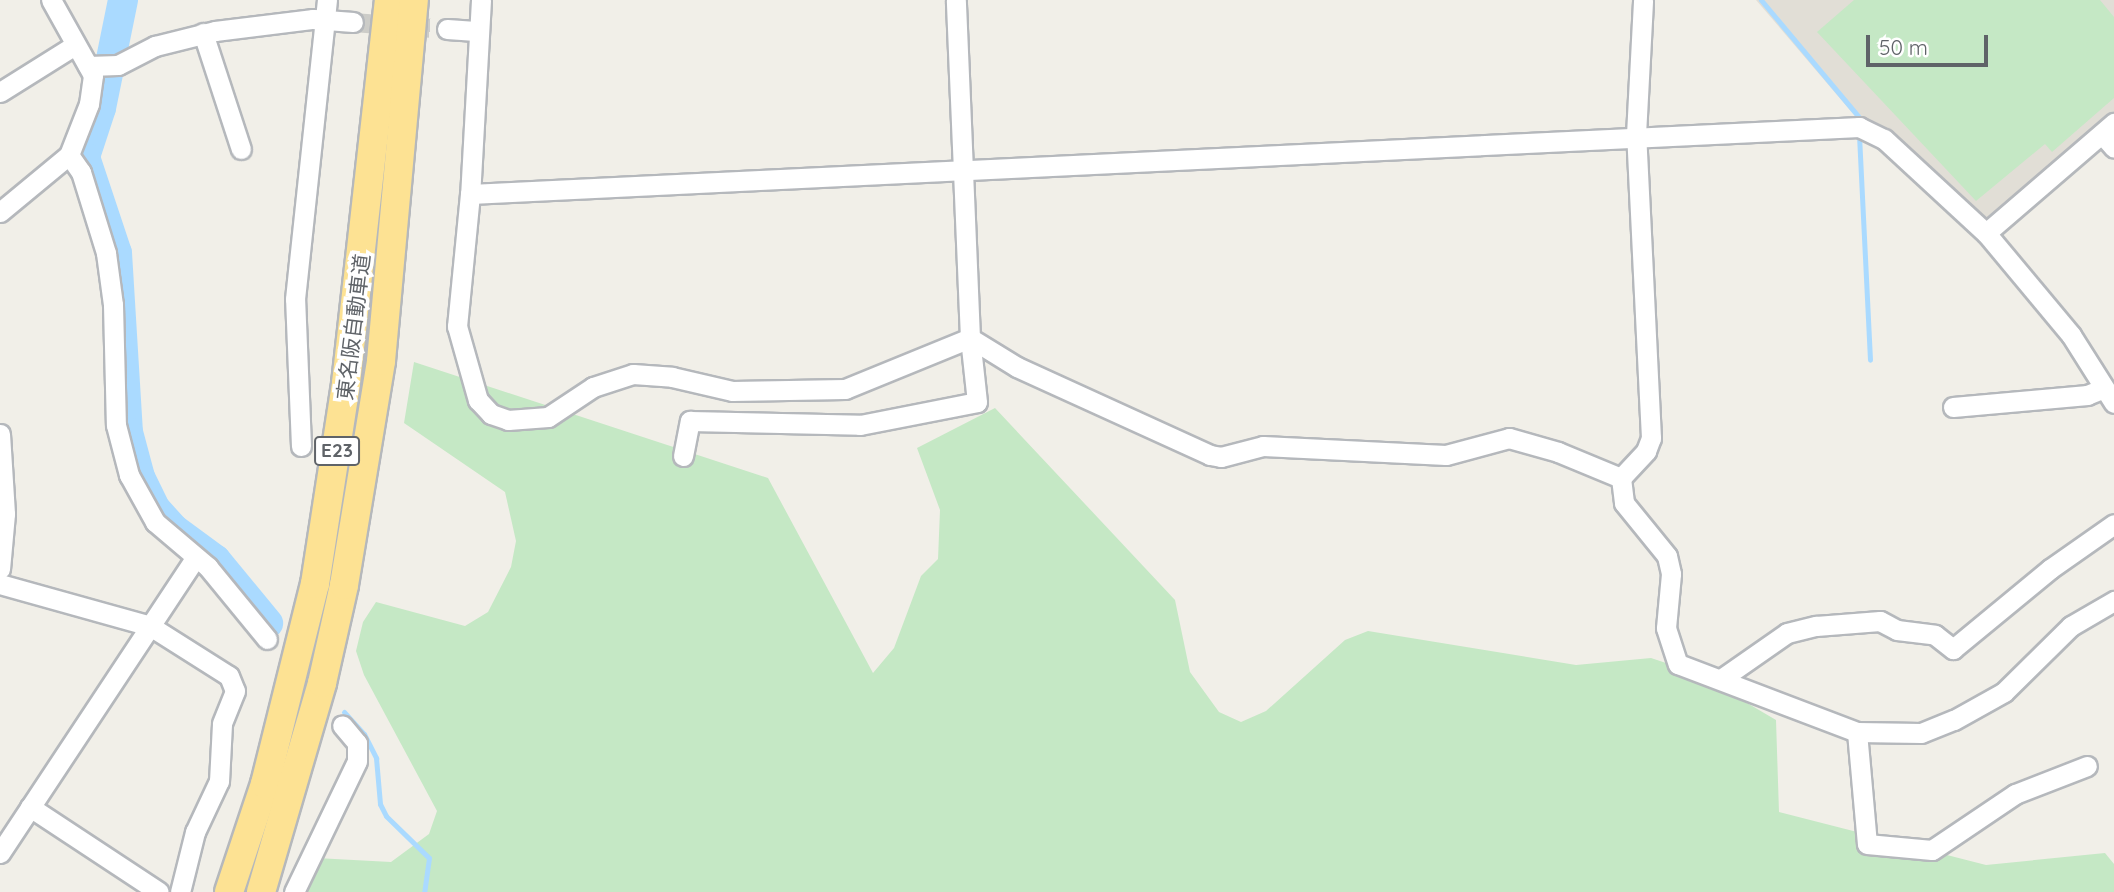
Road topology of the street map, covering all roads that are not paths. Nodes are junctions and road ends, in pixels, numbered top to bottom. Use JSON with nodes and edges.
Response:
{"nodes":[{"id":1,"x":51,"y":0,"type":"edge"},
{"id":2,"x":389,"y":0,"type":"edge"},
{"id":3,"x":414,"y":0,"type":"edge"},
{"id":4,"x":481,"y":0,"type":"edge"},
{"id":5,"x":956,"y":0,"type":"edge"},
{"id":6,"x":1643,"y":0,"type":"edge"},
{"id":7,"x":326,"y":9,"type":"edge"},
{"id":8,"x":353,"y":22,"type":"tunnel mouth"},
{"id":9,"x":447,"y":29,"type":"tunnel mouth"},
{"id":10,"x":479,"y":31,"type":"junction"},
{"id":11,"x":203,"y":33,"type":"junction"},
{"id":12,"x":75,"y":45,"type":"junction"},
{"id":13,"x":101,"y":64,"type":"junction"},
{"id":14,"x":0,"y":92,"type":"edge"},
{"id":15,"x":1636,"y":135,"type":"junction"},
{"id":16,"x":2110,"y":135,"type":"edge"},
{"id":17,"x":241,"y":149,"type":"dead end"},
{"id":18,"x":69,"y":155,"type":"junction"},
{"id":19,"x":963,"y":170,"type":"junction"},
{"id":20,"x":470,"y":194,"type":"junction"},
{"id":21,"x":0,"y":212,"type":"edge"},
{"id":22,"x":1986,"y":233,"type":"junction"},
{"id":23,"x":970,"y":338,"type":"junction"},
{"id":24,"x":770,"y":390,"type":"junction"},
{"id":25,"x":2109,"y":395,"type":"edge"},
{"id":26,"x":1954,"y":407,"type":"dead end"},
{"id":27,"x":771,"y":424,"type":"junction"},
{"id":28,"x":0,"y":434,"type":"edge"},
{"id":29,"x":301,"y":446,"type":"dead end"},
{"id":30,"x":683,"y":456,"type":"dead end"},
{"id":31,"x":1621,"y":478,"type":"junction"},
{"id":32,"x":2114,"y":523,"type":"edge"},
{"id":33,"x":195,"y":558,"type":"junction"},
{"id":34,"x":0,"y":569,"type":"edge"},
{"id":35,"x":0,"y":584,"type":"edge"},
{"id":36,"x":2114,"y":601,"type":"edge"},
{"id":37,"x":150,"y":626,"type":"junction"},
{"id":38,"x":267,"y":639,"type":"dead end"},
{"id":39,"x":1721,"y":679,"type":"junction"},
{"id":40,"x":342,"y":725,"type":"dead end"},
{"id":41,"x":1857,"y":733,"type":"junction"},
{"id":42,"x":2087,"y":766,"type":"dead end"},
{"id":43,"x":30,"y":807,"type":"junction"},
{"id":44,"x":0,"y":853,"type":"edge"},
{"id":45,"x":159,"y":892,"type":"edge"},
{"id":46,"x":180,"y":892,"type":"edge"},
{"id":47,"x":229,"y":892,"type":"edge"},
{"id":48,"x":261,"y":892,"type":"edge"},
{"id":49,"x":294,"y":892,"type":"edge"}],
"edges":[{"from":1,"to":12,"type":"street"},
{"from":2,"to":47,"type":"highway","name":"東名阪自動車道","number":"E23"},
{"from":3,"to":48,"type":"highway","name":"東名阪自動車道","number":"E23"},
{"from":4,"to":10,"type":"street"},
{"from":5,"to":19,"type":"street"},
{"from":6,"to":15,"type":"street"},
{"from":7,"to":8,"type":"street"},
{"from":7,"to":11,"type":"street"},
{"from":7,"to":29,"type":"street"},
{"from":9,"to":10,"type":"street"},
{"from":10,"to":20,"type":"street"},
{"from":11,"to":13,"type":"street"},
{"from":11,"to":17,"type":"street"},
{"from":12,"to":13,"type":"street"},
{"from":12,"to":14,"type":"street"},
{"from":13,"to":18,"type":"street"},
{"from":15,"to":19,"type":"street"},
{"from":15,"to":22,"type":"street"},
{"from":15,"to":31,"type":"street"},
{"from":16,"to":22,"type":"street"},
{"from":18,"to":21,"type":"street"},
{"from":18,"to":33,"type":"street"},
{"from":19,"to":20,"type":"street"},
{"from":19,"to":23,"type":"street"},
{"from":20,"to":24,"type":"street"},
{"from":22,"to":25,"type":"street"},
{"from":23,"to":24,"type":"street"},
{"from":23,"to":27,"type":"street"},
{"from":23,"to":31,"type":"street"},
{"from":24,"to":27,"type":"street"},
{"from":25,"to":26,"type":"street"},
{"from":27,"to":30,"type":"street"},
{"from":28,"to":34,"type":"street"},
{"from":31,"to":39,"type":"street"},
{"from":32,"to":39,"type":"street"},
{"from":33,"to":37,"type":"street"},
{"from":33,"to":38,"type":"street"},
{"from":35,"to":37,"type":"street"},
{"from":36,"to":41,"type":"street"},
{"from":37,"to":43,"type":"street"},
{"from":37,"to":46,"type":"street"},
{"from":39,"to":41,"type":"street"},
{"from":40,"to":49,"type":"street"},
{"from":41,"to":42,"type":"street"},
{"from":43,"to":44,"type":"street"},
{"from":43,"to":45,"type":"street"}]}
